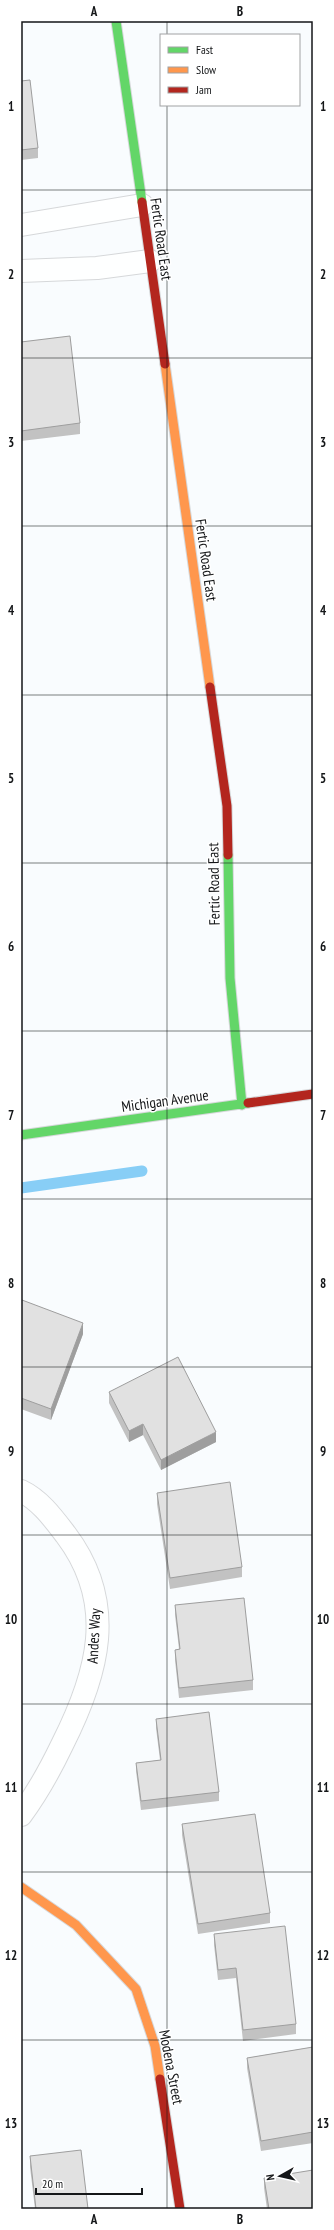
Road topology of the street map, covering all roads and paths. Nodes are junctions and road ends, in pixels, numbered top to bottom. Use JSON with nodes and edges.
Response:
{"nodes":[{"id":1,"x":116,"y":21,"type":"edge"},
{"id":2,"x":142,"y":205,"type":"junction"},
{"id":3,"x":21,"y":225,"type":"edge"},
{"id":4,"x":150,"y":261,"type":"junction"},
{"id":5,"x":21,"y":270,"type":"edge"},
{"id":6,"x":313,"y":1094,"type":"edge"},
{"id":7,"x":242,"y":1105,"type":"junction"},
{"id":8,"x":21,"y":1135,"type":"edge"},
{"id":9,"x":21,"y":1491,"type":"edge"},
{"id":10,"x":21,"y":1815,"type":"edge"},
{"id":11,"x":21,"y":1887,"type":"edge"},
{"id":12,"x":180,"y":2209,"type":"edge"}],
"edges":[{"from":1,"to":2,"type":"street","name":"Fertic Road East"},
{"from":2,"to":3,"type":"street"},
{"from":2,"to":4,"type":"street","name":"Fertic Road East"},
{"from":4,"to":5,"type":"street"},
{"from":4,"to":7,"type":"street","name":"Fertic Road East"},
{"from":6,"to":7,"type":"street","name":"Michigan Avenue"},
{"from":7,"to":8,"type":"street","name":"Michigan Avenue"},
{"from":9,"to":10,"type":"street","name":"Andes Way"},
{"from":11,"to":12,"type":"street","name":"Modena Street"}]}
